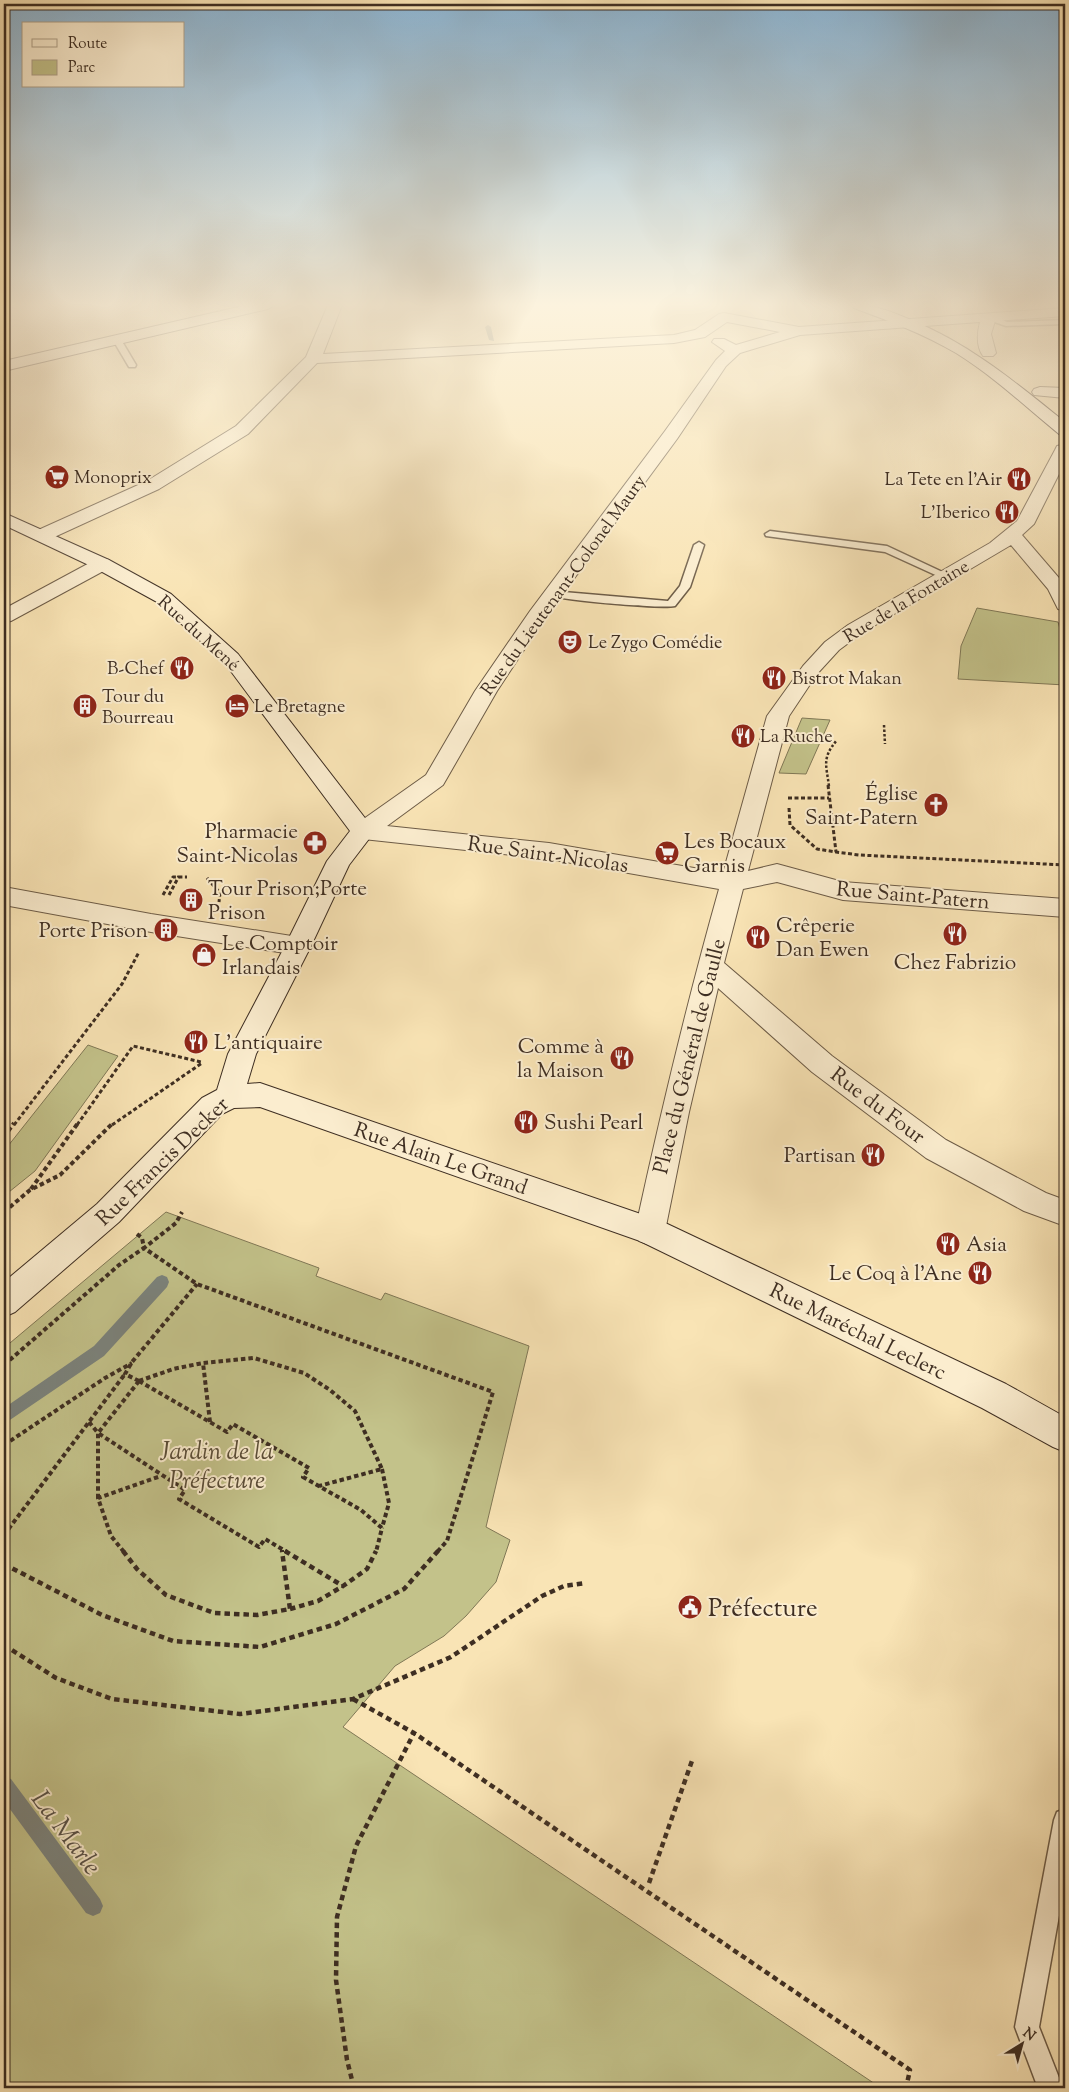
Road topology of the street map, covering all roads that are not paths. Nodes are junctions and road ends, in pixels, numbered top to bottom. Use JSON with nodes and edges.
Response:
{"nodes":[{"id":1,"x":270,"y":403,"type":"edge"},
{"id":2,"x":694,"y":403,"type":"edge"},
{"id":3,"x":1031,"y":403,"type":"edge"},
{"id":4,"x":1053,"y":403,"type":"edge"},
{"id":5,"x":1065,"y":412,"type":"edge"},
{"id":6,"x":1065,"y":430,"type":"edge"},
{"id":7,"x":1065,"y":449,"type":"edge"},
{"id":8,"x":4,"y":518,"type":"edge"},
{"id":9,"x":770,"y":534,"type":"dead end"},
{"id":10,"x":43,"y":535,"type":"junction"},
{"id":11,"x":1012,"y":535,"type":"junction"},
{"id":12,"x":699,"y":545,"type":"dead end"},
{"id":13,"x":102,"y":564,"type":"junction"},
{"id":14,"x":946,"y":576,"type":"junction"},
{"id":15,"x":552,"y":594,"type":"junction"},
{"id":16,"x":1065,"y":605,"type":"edge"},
{"id":17,"x":4,"y":618,"type":"edge"},
{"id":18,"x":363,"y":831,"type":"junction"},
{"id":19,"x":732,"y":882,"type":"junction"},
{"id":20,"x":6,"y":895,"type":"edge"},
{"id":21,"x":1065,"y":908,"type":"edge"},
{"id":22,"x":298,"y":946,"type":"junction"},
{"id":23,"x":710,"y":966,"type":"junction"},
{"id":24,"x":230,"y":1096,"type":"junction"},
{"id":25,"x":1065,"y":1213,"type":"edge"},
{"id":26,"x":650,"y":1231,"type":"junction"},
{"id":27,"x":4,"y":1302,"type":"edge"},
{"id":28,"x":1065,"y":1435,"type":"edge"},
{"id":29,"x":1065,"y":1820,"type":"edge"},
{"id":30,"x":1050,"y":2088,"type":"edge"}],
"edges":[{"from":1,"to":10,"type":"street"},
{"from":2,"to":15,"type":"street","name":"Rue du Lieutenant-Colonel Maury"},
{"from":3,"to":6,"type":"street"},
{"from":4,"to":5,"type":"street"},
{"from":7,"to":11,"type":"street","name":"Rue de la Fontaine"},
{"from":8,"to":10,"type":"street","name":"Rue du Mené"},
{"from":9,"to":14,"type":"lane"},
{"from":10,"to":13,"type":"street","name":"Rue du Mené"},
{"from":11,"to":14,"type":"street","name":"Rue de la Fontaine"},
{"from":11,"to":16,"type":"street"},
{"from":12,"to":15,"type":"lane"},
{"from":13,"to":17,"type":"street"},
{"from":13,"to":18,"type":"street","name":"Rue du Mené"},
{"from":14,"to":19,"type":"street","name":"Rue de la Fontaine"},
{"from":15,"to":18,"type":"street","name":"Rue du Lieutenant-Colonel Maury"},
{"from":18,"to":19,"type":"street","name":"Rue Saint-Nicolas"},
{"from":18,"to":22,"type":"street","name":"Rue Francis Decker"},
{"from":19,"to":21,"type":"street","name":"Rue Saint-Patern"},
{"from":19,"to":23,"type":"street","name":"Place du Général de Gaulle"},
{"from":20,"to":22,"type":"street"},
{"from":22,"to":24,"type":"street","name":"Rue Francis Decker"},
{"from":23,"to":25,"type":"street","name":"Rue du Four"},
{"from":23,"to":26,"type":"street","name":"Place du Général de Gaulle"},
{"from":24,"to":26,"type":"street","name":"Rue Alain Le Grand"},
{"from":24,"to":27,"type":"street","name":"Rue Francis Decker"},
{"from":26,"to":28,"type":"street","name":"Rue Maréchal Leclerc"},
{"from":29,"to":30,"type":"lane"}]}
